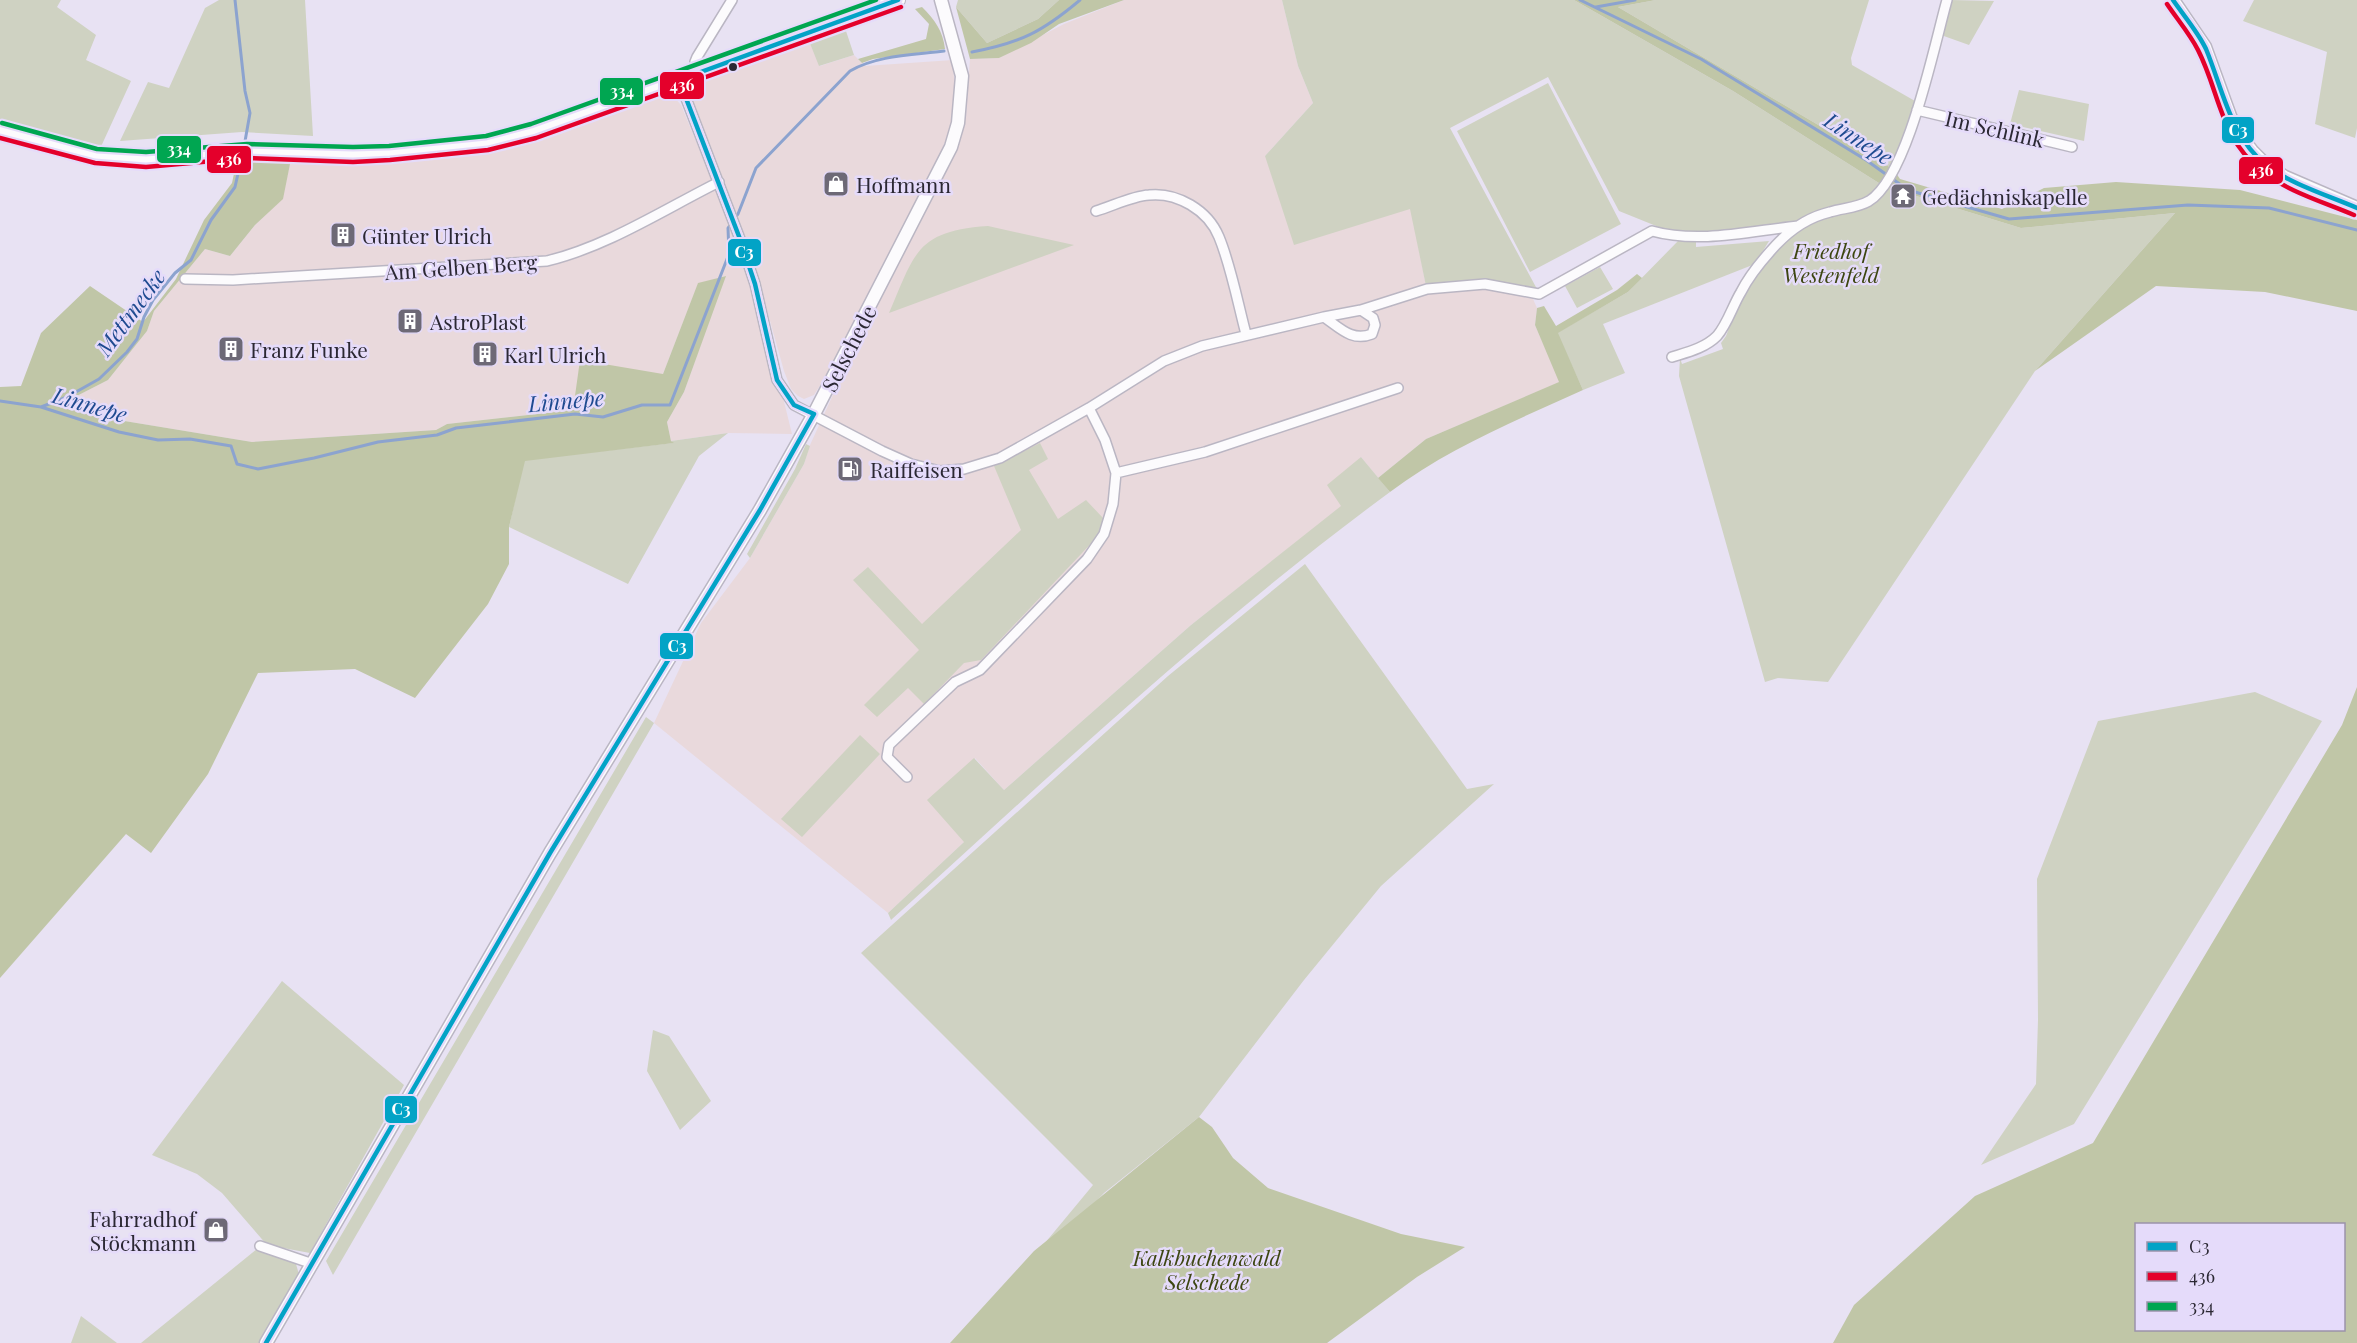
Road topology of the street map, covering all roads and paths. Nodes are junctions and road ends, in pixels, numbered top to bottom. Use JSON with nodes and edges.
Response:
{"nodes":[{"id":1,"x":732,"y":0,"type":"edge"},
{"id":2,"x":898,"y":0,"type":"edge"},
{"id":3,"x":941,"y":0,"type":"edge"},
{"id":4,"x":1947,"y":0,"type":"edge"},
{"id":5,"x":2174,"y":0,"type":"edge"},
{"id":6,"x":698,"y":73,"type":"junction"},
{"id":7,"x":679,"y":80,"type":"junction"},
{"id":8,"x":1917,"y":110,"type":"junction"},
{"id":9,"x":0,"y":130,"type":"edge"},
{"id":10,"x":2072,"y":147,"type":"dead end"},
{"id":11,"x":719,"y":182,"type":"junction"},
{"id":12,"x":2357,"y":208,"type":"edge"},
{"id":13,"x":1096,"y":211,"type":"dead end"},
{"id":14,"x":1798,"y":226,"type":"junction"},
{"id":15,"x":185,"y":279,"type":"dead end"},
{"id":16,"x":1362,"y":310,"type":"junction"},
{"id":17,"x":1324,"y":317,"type":"junction"},
{"id":18,"x":1246,"y":334,"type":"junction"},
{"id":19,"x":1672,"y":357,"type":"dead end"},
{"id":20,"x":1398,"y":388,"type":"dead end"},
{"id":21,"x":1089,"y":408,"type":"junction"},
{"id":22,"x":814,"y":414,"type":"junction"},
{"id":23,"x":1116,"y":473,"type":"junction"},
{"id":24,"x":907,"y":777,"type":"dead end"},
{"id":25,"x":260,"y":1246,"type":"dead end"},
{"id":26,"x":313,"y":1264,"type":"junction"},
{"id":27,"x":266,"y":1343,"type":"edge"}],
"edges":[{"from":1,"to":6,"type":"street"},
{"from":2,"to":6,"type":"main road"},
{"from":3,"to":22,"type":"street","name":"Selschede"},
{"from":4,"to":8,"type":"street","name":"Im Schlink"},
{"from":5,"to":12,"type":"street"},
{"from":6,"to":7,"type":"main road"},
{"from":7,"to":9,"type":"main road"},
{"from":7,"to":11,"type":"street"},
{"from":8,"to":10,"type":"street","name":"Im Schlink"},
{"from":8,"to":14,"type":"street","name":"Im Schlink"},
{"from":11,"to":15,"type":"street","name":"Am Gelben Berg"},
{"from":11,"to":22,"type":"street"},
{"from":13,"to":18,"type":"street"},
{"from":14,"to":16,"type":"street"},
{"from":14,"to":19,"type":"street","name":"Im Schlink"},
{"from":16,"to":17,"type":"street"},
{"from":16,"to":17,"type":"street"},
{"from":17,"to":18,"type":"street"},
{"from":18,"to":21,"type":"street"},
{"from":20,"to":23,"type":"street"},
{"from":21,"to":22,"type":"street"},
{"from":21,"to":23,"type":"street"},
{"from":22,"to":26,"type":"street","name":"Selschede"},
{"from":23,"to":24,"type":"street"},
{"from":25,"to":26,"type":"street"},
{"from":26,"to":27,"type":"street","name":"Selschede"}]}
